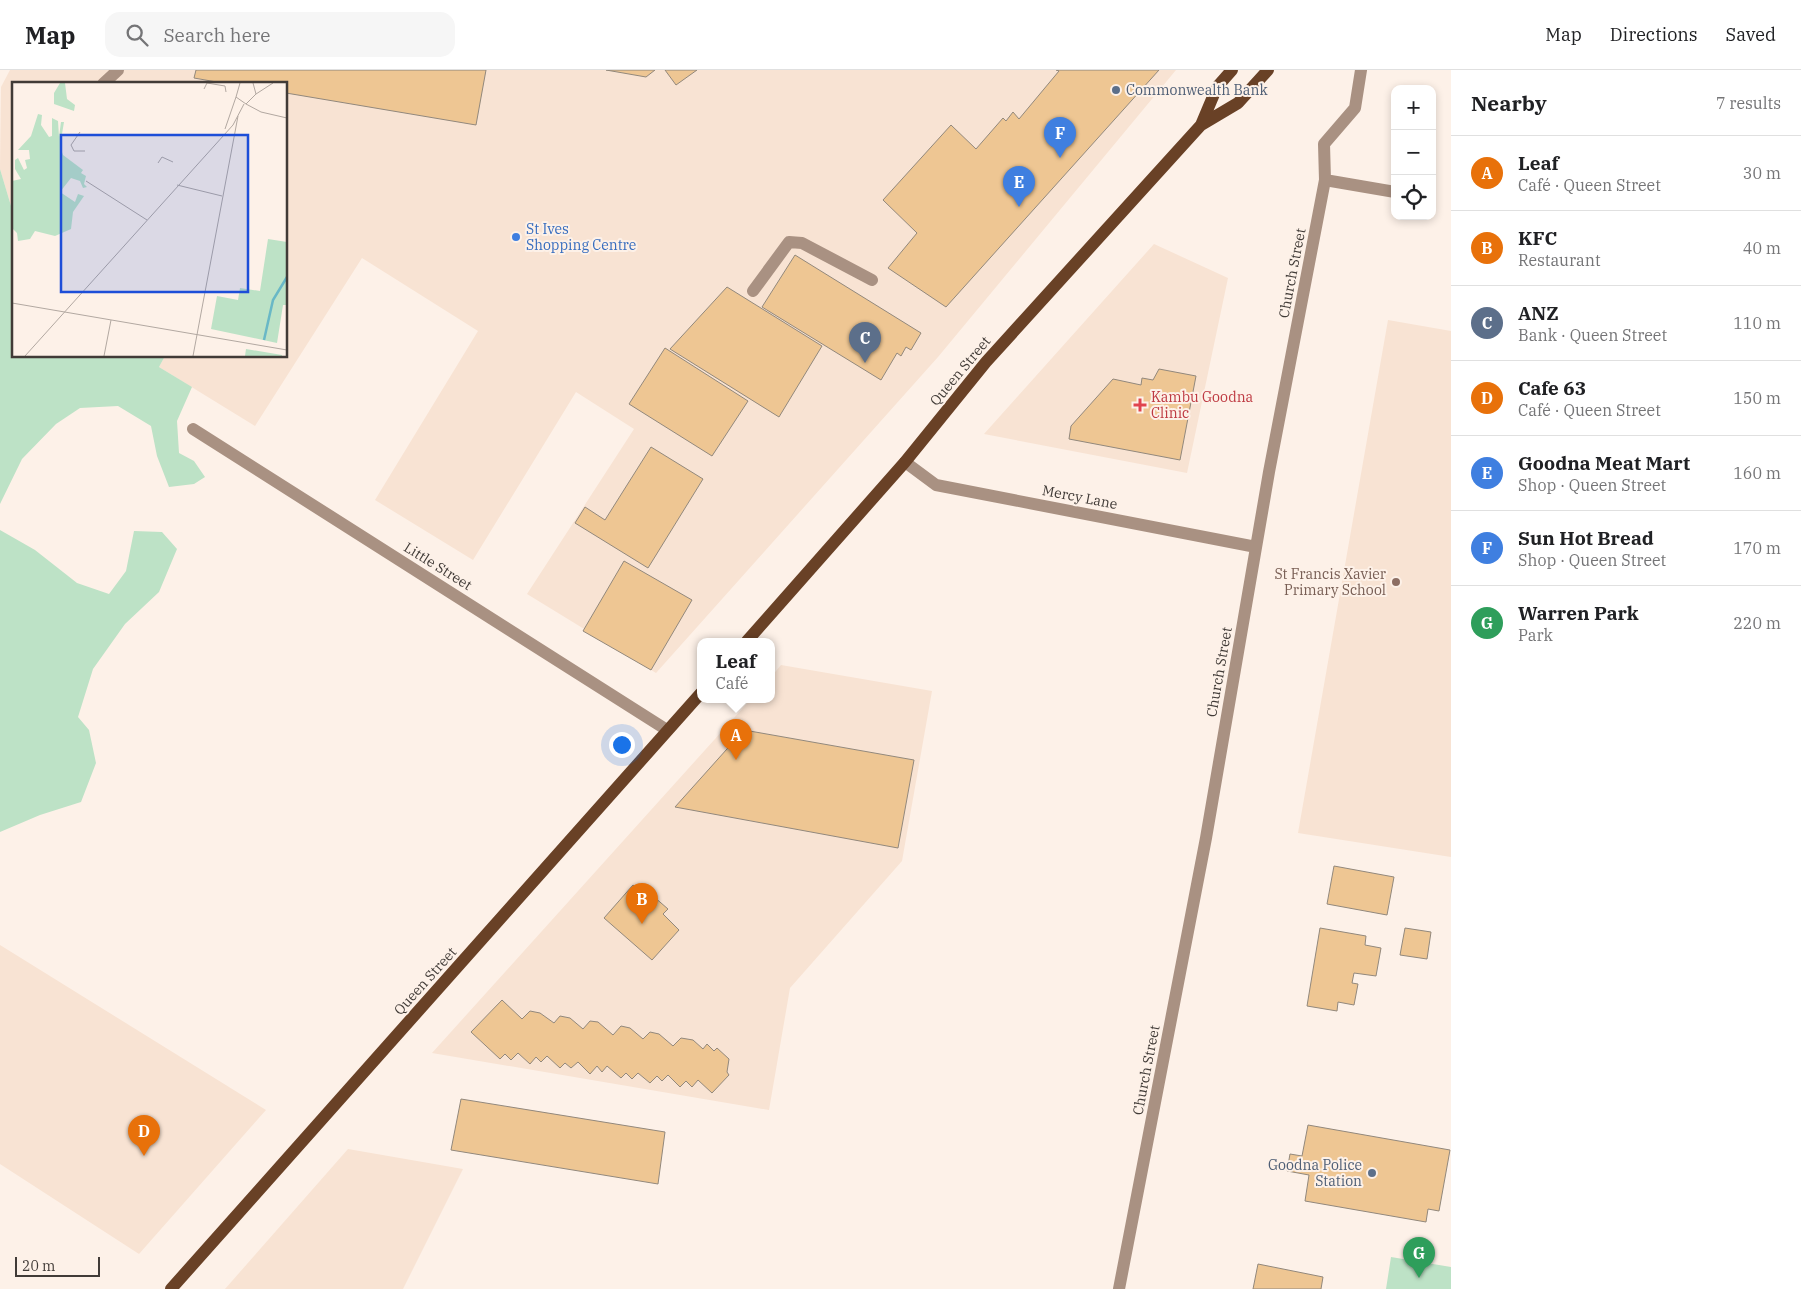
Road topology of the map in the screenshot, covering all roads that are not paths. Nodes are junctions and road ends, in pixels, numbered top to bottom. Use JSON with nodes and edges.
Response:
{"nodes":[{"id":1,"x":118,"y":70,"type":"edge"},
{"id":2,"x":1232,"y":70,"type":"edge"},
{"id":3,"x":1268,"y":70,"type":"edge"},
{"id":4,"x":1361,"y":70,"type":"edge"},
{"id":5,"x":105,"y":82,"type":"edge"},
{"id":6,"x":1201,"y":124,"type":"junction"},
{"id":7,"x":1325,"y":180,"type":"junction"},
{"id":8,"x":1391,"y":191,"type":"edge"},
{"id":9,"x":872,"y":280,"type":"dead end"},
{"id":10,"x":753,"y":291,"type":"dead end"},
{"id":11,"x":193,"y":429,"type":"dead end"},
{"id":12,"x":905,"y":462,"type":"junction"},
{"id":13,"x":1256,"y":547,"type":"junction"},
{"id":14,"x":750,"y":638,"type":"edge"},
{"id":15,"x":697,"y":697,"type":"edge"},
{"id":16,"x":667,"y":730,"type":"junction"},
{"id":17,"x":170,"y":1289,"type":"edge"},
{"id":18,"x":1119,"y":1289,"type":"edge"}],
"edges":[{"from":1,"to":5,"type":"street"},
{"from":2,"to":6,"type":"main road","name":"Queen Street"},
{"from":3,"to":6,"type":"main road","name":"Queen Street"},
{"from":4,"to":7,"type":"street","name":"Church Street"},
{"from":6,"to":12,"type":"main road","name":"Queen Street"},
{"from":7,"to":8,"type":"street"},
{"from":7,"to":13,"type":"street","name":"Church Street"},
{"from":9,"to":10,"type":"street"},
{"from":11,"to":16,"type":"street","name":"Little Street"},
{"from":12,"to":13,"type":"street","name":"Mercy Lane"},
{"from":12,"to":14,"type":"main road","name":"Queen Street"},
{"from":13,"to":18,"type":"street","name":"Church Street"},
{"from":15,"to":16,"type":"main road","name":"Queen Street"},
{"from":16,"to":17,"type":"main road","name":"Queen Street"}]}
